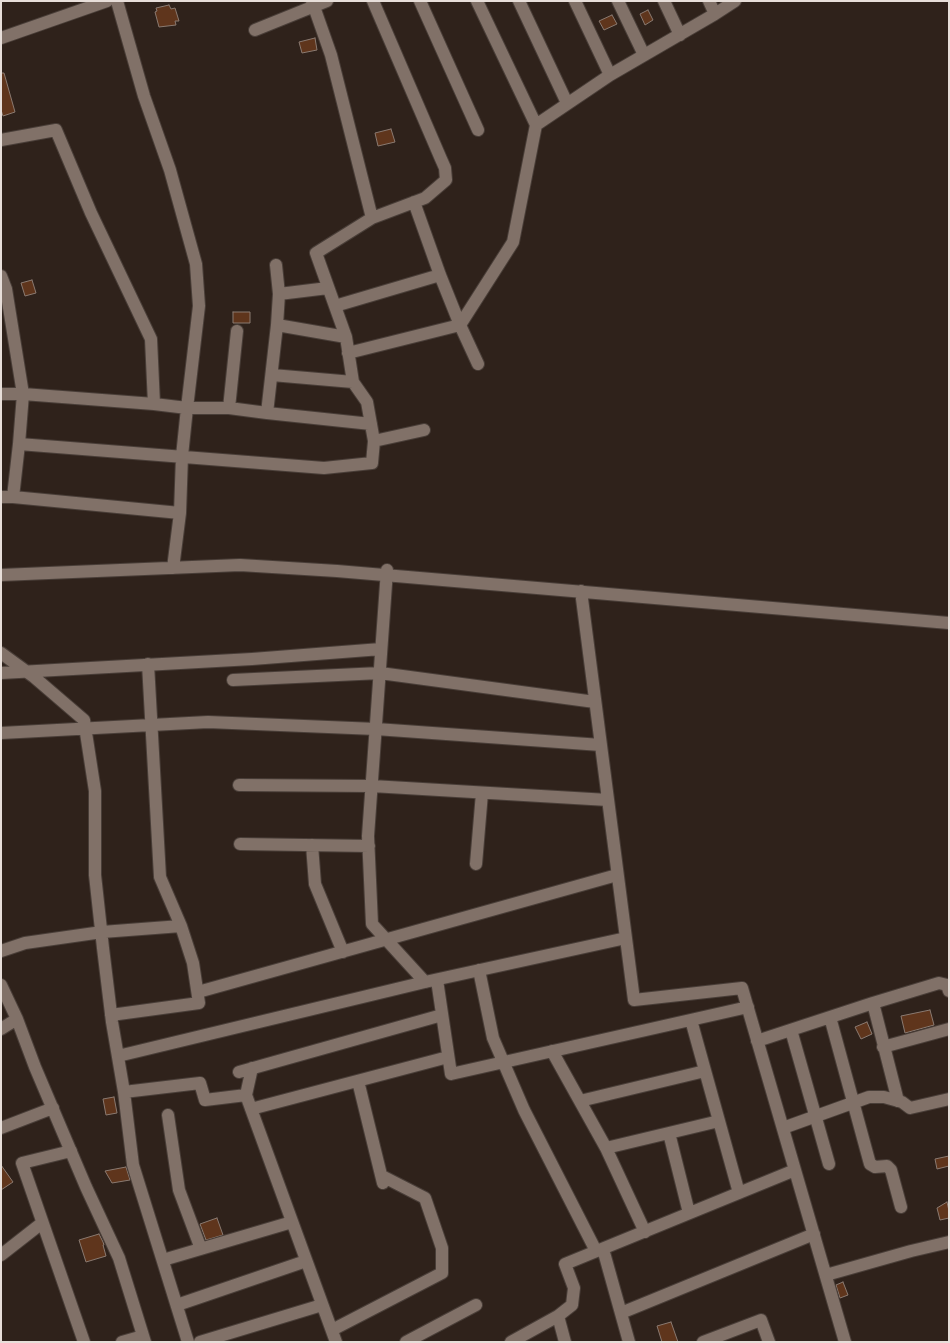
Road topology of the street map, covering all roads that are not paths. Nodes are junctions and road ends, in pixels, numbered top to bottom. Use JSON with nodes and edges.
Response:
{"nodes":[{"id":1,"x":107,"y":1,"type":"edge"},
{"id":2,"x":117,"y":1,"type":"edge"},
{"id":3,"x":327,"y":1,"type":"edge"},
{"id":4,"x":373,"y":1,"type":"edge"},
{"id":5,"x":420,"y":1,"type":"edge"},
{"id":6,"x":478,"y":1,"type":"edge"},
{"id":7,"x":519,"y":1,"type":"edge"},
{"id":8,"x":575,"y":1,"type":"edge"},
{"id":9,"x":618,"y":1,"type":"edge"},
{"id":10,"x":664,"y":1,"type":"edge"},
{"id":11,"x":709,"y":1,"type":"edge"},
{"id":12,"x":735,"y":1,"type":"edge"},
{"id":13,"x":313,"y":4,"type":"edge"},
{"id":14,"x":715,"y":14,"type":"junction"},
{"id":15,"x":255,"y":30,"type":"dead end"},
{"id":16,"x":680,"y":35,"type":"junction"},
{"id":17,"x":1,"y":38,"type":"edge"},
{"id":18,"x":644,"y":54,"type":"junction"},
{"id":19,"x":610,"y":75,"type":"junction"},
{"id":20,"x":567,"y":103,"type":"junction"},
{"id":21,"x":536,"y":125,"type":"junction"},
{"id":22,"x":478,"y":130,"type":"dead end"},
{"id":23,"x":1,"y":140,"type":"edge"},
{"id":24,"x":414,"y":202,"type":"junction"},
{"id":25,"x":372,"y":218,"type":"junction"},
{"id":26,"x":276,"y":265,"type":"dead end"},
{"id":27,"x":440,"y":275,"type":"junction"},
{"id":28,"x":1,"y":276,"type":"edge"},
{"id":29,"x":328,"y":288,"type":"junction"},
{"id":30,"x":279,"y":294,"type":"junction"},
{"id":31,"x":335,"y":306,"type":"junction"},
{"id":32,"x":460,"y":325,"type":"junction"},
{"id":33,"x":277,"y":326,"type":"junction"},
{"id":34,"x":237,"y":331,"type":"dead end"},
{"id":35,"x":346,"y":337,"type":"junction"},
{"id":36,"x":348,"y":353,"type":"junction"},
{"id":37,"x":478,"y":364,"type":"dead end"},
{"id":38,"x":272,"y":375,"type":"junction"},
{"id":39,"x":353,"y":382,"type":"junction"},
{"id":40,"x":1,"y":394,"type":"edge"},
{"id":41,"x":23,"y":394,"type":"junction"},
{"id":42,"x":154,"y":404,"type":"junction"},
{"id":43,"x":187,"y":408,"type":"junction"},
{"id":44,"x":229,"y":408,"type":"junction"},
{"id":45,"x":267,"y":413,"type":"junction"},
{"id":46,"x":371,"y":424,"type":"junction"},
{"id":47,"x":424,"y":430,"type":"dead end"},
{"id":48,"x":374,"y":442,"type":"junction"},
{"id":49,"x":19,"y":444,"type":"junction"},
{"id":50,"x":182,"y":456,"type":"junction"},
{"id":51,"x":1,"y":497,"type":"edge"},
{"id":52,"x":13,"y":497,"type":"junction"},
{"id":53,"x":180,"y":513,"type":"junction"},
{"id":54,"x":173,"y":568,"type":"junction"},
{"id":55,"x":387,"y":572,"type":"junction"},
{"id":56,"x":1,"y":575,"type":"edge"},
{"id":57,"x":581,"y":592,"type":"junction"},
{"id":58,"x":949,"y":623,"type":"edge"},
{"id":59,"x":381,"y":649,"type":"junction"},
{"id":60,"x":1,"y":653,"type":"edge"},
{"id":61,"x":148,"y":664,"type":"junction"},
{"id":62,"x":26,"y":671,"type":"junction"},
{"id":63,"x":1,"y":672,"type":"edge"},
{"id":64,"x":380,"y":673,"type":"junction"},
{"id":65,"x":233,"y":680,"type":"dead end"},
{"id":66,"x":595,"y":702,"type":"junction"},
{"id":67,"x":152,"y":725,"type":"junction"},
{"id":68,"x":86,"y":729,"type":"junction"},
{"id":69,"x":376,"y":729,"type":"junction"},
{"id":70,"x":1,"y":733,"type":"edge"},
{"id":71,"x":600,"y":745,"type":"junction"},
{"id":72,"x":239,"y":785,"type":"dead end"},
{"id":73,"x":372,"y":786,"type":"junction"},
{"id":74,"x":482,"y":793,"type":"junction"},
{"id":75,"x":608,"y":800,"type":"junction"},
{"id":76,"x":240,"y":844,"type":"dead end"},
{"id":77,"x":312,"y":846,"type":"junction"},
{"id":78,"x":369,"y":846,"type":"junction"},
{"id":79,"x":476,"y":864,"type":"dead end"},
{"id":80,"x":618,"y":875,"type":"junction"},
{"id":81,"x":181,"y":926,"type":"junction"},
{"id":82,"x":102,"y":932,"type":"junction"},
{"id":83,"x":626,"y":938,"type":"junction"},
{"id":84,"x":386,"y":940,"type":"junction"},
{"id":85,"x":1,"y":951,"type":"edge"},
{"id":86,"x":343,"y":952,"type":"junction"},
{"id":87,"x":479,"y":970,"type":"junction"},
{"id":88,"x":431,"y":981,"type":"junction"},
{"id":89,"x":2,"y":990,"type":"edge"},
{"id":90,"x":198,"y":992,"type":"junction"},
{"id":91,"x":949,"y":992,"type":"edge"},
{"id":92,"x":873,"y":1003,"type":"junction"},
{"id":93,"x":748,"y":1007,"type":"junction"},
{"id":94,"x":111,"y":1015,"type":"junction"},
{"id":95,"x":442,"y":1015,"type":"junction"},
{"id":96,"x":830,"y":1017,"type":"junction"},
{"id":97,"x":17,"y":1019,"type":"junction"},
{"id":98,"x":691,"y":1020,"type":"junction"},
{"id":99,"x":1,"y":1029,"type":"edge"},
{"id":100,"x":949,"y":1029,"type":"edge"},
{"id":101,"x":791,"y":1030,"type":"junction"},
{"id":102,"x":758,"y":1041,"type":"junction"},
{"id":103,"x":883,"y":1047,"type":"junction"},
{"id":104,"x":552,"y":1051,"type":"junction"},
{"id":105,"x":118,"y":1056,"type":"junction"},
{"id":106,"x":448,"y":1057,"type":"junction"},
{"id":107,"x":503,"y":1062,"type":"junction"},
{"id":108,"x":252,"y":1068,"type":"junction"},
{"id":109,"x":705,"y":1071,"type":"junction"},
{"id":110,"x":239,"y":1072,"type":"dead end"},
{"id":111,"x":358,"y":1081,"type":"junction"},
{"id":112,"x":124,"y":1092,"type":"junction"},
{"id":113,"x":246,"y":1095,"type":"junction"},
{"id":114,"x":949,"y":1099,"type":"edge"},
{"id":115,"x":898,"y":1100,"type":"junction"},
{"id":116,"x":580,"y":1101,"type":"junction"},
{"id":117,"x":854,"y":1102,"type":"junction"},
{"id":118,"x":53,"y":1108,"type":"junction"},
{"id":119,"x":251,"y":1109,"type":"junction"},
{"id":120,"x":168,"y":1115,"type":"dead end"},
{"id":121,"x":816,"y":1116,"type":"junction"},
{"id":122,"x":719,"y":1121,"type":"junction"},
{"id":123,"x":1,"y":1128,"type":"edge"},
{"id":124,"x":783,"y":1128,"type":"junction"},
{"id":125,"x":669,"y":1133,"type":"junction"},
{"id":126,"x":606,"y":1148,"type":"junction"},
{"id":127,"x":71,"y":1152,"type":"junction"},
{"id":128,"x":830,"y":1164,"type":"dead end"},
{"id":129,"x":795,"y":1170,"type":"junction"},
{"id":130,"x":739,"y":1193,"type":"junction"},
{"id":131,"x":901,"y":1207,"type":"dead end"},
{"id":132,"x":689,"y":1213,"type":"junction"},
{"id":133,"x":292,"y":1222,"type":"junction"},
{"id":134,"x":42,"y":1223,"type":"junction"},
{"id":135,"x":645,"y":1232,"type":"junction"},
{"id":136,"x":814,"y":1234,"type":"junction"},
{"id":137,"x":949,"y":1242,"type":"edge"},
{"id":138,"x":201,"y":1249,"type":"junction"},
{"id":139,"x":600,"y":1250,"type":"junction"},
{"id":140,"x":1,"y":1255,"type":"edge"},
{"id":141,"x":163,"y":1260,"type":"junction"},
{"id":142,"x":306,"y":1261,"type":"junction"},
{"id":143,"x":826,"y":1275,"type":"junction"},
{"id":144,"x":177,"y":1305,"type":"junction"},
{"id":145,"x":322,"y":1305,"type":"junction"},
{"id":146,"x":476,"y":1305,"type":"dead end"},
{"id":147,"x":621,"y":1313,"type":"junction"},
{"id":148,"x":558,"y":1316,"type":"junction"},
{"id":149,"x":332,"y":1330,"type":"junction"},
{"id":150,"x":144,"y":1339,"type":"edge"},
{"id":151,"x":84,"y":1342,"type":"edge"},
{"id":152,"x":122,"y":1342,"type":"edge"},
{"id":153,"x":188,"y":1342,"type":"edge"},
{"id":154,"x":200,"y":1342,"type":"edge"},
{"id":155,"x":335,"y":1342,"type":"edge"},
{"id":156,"x":406,"y":1342,"type":"edge"},
{"id":157,"x":511,"y":1342,"type":"edge"},
{"id":158,"x":565,"y":1342,"type":"edge"},
{"id":159,"x":629,"y":1342,"type":"edge"},
{"id":160,"x":703,"y":1342,"type":"edge"},
{"id":161,"x":769,"y":1342,"type":"edge"},
{"id":162,"x":845,"y":1342,"type":"edge"}],
"edges":[{"from":1,"to":17,"type":"street"},
{"from":2,"to":43,"type":"street"},
{"from":3,"to":13,"type":"street"},
{"from":4,"to":24,"type":"street"},
{"from":5,"to":22,"type":"street"},
{"from":6,"to":21,"type":"street"},
{"from":7,"to":20,"type":"street"},
{"from":8,"to":19,"type":"street"},
{"from":9,"to":18,"type":"street"},
{"from":10,"to":16,"type":"street"},
{"from":11,"to":14,"type":"street"},
{"from":12,"to":14,"type":"street"},
{"from":13,"to":15,"type":"street"},
{"from":13,"to":25,"type":"street"},
{"from":14,"to":16,"type":"street"},
{"from":16,"to":18,"type":"street"},
{"from":18,"to":19,"type":"street"},
{"from":19,"to":20,"type":"street"},
{"from":20,"to":21,"type":"street"},
{"from":21,"to":32,"type":"street"},
{"from":23,"to":42,"type":"street"},
{"from":24,"to":25,"type":"street"},
{"from":24,"to":27,"type":"street"},
{"from":25,"to":29,"type":"street"},
{"from":26,"to":30,"type":"street"},
{"from":27,"to":31,"type":"street"},
{"from":27,"to":32,"type":"street"},
{"from":28,"to":41,"type":"street"},
{"from":29,"to":30,"type":"street"},
{"from":29,"to":31,"type":"street"},
{"from":30,"to":33,"type":"street"},
{"from":31,"to":35,"type":"street"},
{"from":32,"to":36,"type":"street"},
{"from":32,"to":37,"type":"street"},
{"from":33,"to":35,"type":"street"},
{"from":33,"to":38,"type":"street"},
{"from":34,"to":44,"type":"street"},
{"from":35,"to":36,"type":"street"},
{"from":36,"to":39,"type":"street"},
{"from":38,"to":39,"type":"street"},
{"from":38,"to":45,"type":"street"},
{"from":39,"to":46,"type":"street"},
{"from":40,"to":41,"type":"street"},
{"from":41,"to":42,"type":"street"},
{"from":41,"to":49,"type":"street"},
{"from":42,"to":43,"type":"street"},
{"from":43,"to":44,"type":"street"},
{"from":43,"to":50,"type":"street"},
{"from":44,"to":45,"type":"street"},
{"from":45,"to":46,"type":"street"},
{"from":46,"to":48,"type":"street"},
{"from":47,"to":48,"type":"street"},
{"from":48,"to":50,"type":"street"},
{"from":49,"to":50,"type":"street"},
{"from":49,"to":52,"type":"street"},
{"from":50,"to":53,"type":"street"},
{"from":51,"to":52,"type":"street"},
{"from":52,"to":53,"type":"street"},
{"from":53,"to":54,"type":"street"},
{"from":54,"to":55,"type":"street"},
{"from":54,"to":56,"type":"street"},
{"from":55,"to":57,"type":"street"},
{"from":55,"to":59,"type":"street"},
{"from":57,"to":58,"type":"street"},
{"from":57,"to":66,"type":"street"},
{"from":59,"to":61,"type":"street"},
{"from":59,"to":64,"type":"street"},
{"from":60,"to":62,"type":"street"},
{"from":61,"to":62,"type":"street"},
{"from":61,"to":67,"type":"street"},
{"from":62,"to":63,"type":"street"},
{"from":62,"to":68,"type":"street"},
{"from":64,"to":65,"type":"street"},
{"from":64,"to":66,"type":"street"},
{"from":64,"to":69,"type":"street"},
{"from":66,"to":71,"type":"street"},
{"from":67,"to":68,"type":"street"},
{"from":67,"to":69,"type":"street"},
{"from":67,"to":81,"type":"street"},
{"from":68,"to":70,"type":"street"},
{"from":68,"to":82,"type":"street"},
{"from":69,"to":71,"type":"street"},
{"from":69,"to":73,"type":"street"},
{"from":71,"to":75,"type":"street"},
{"from":72,"to":73,"type":"street"},
{"from":73,"to":74,"type":"street"},
{"from":73,"to":78,"type":"street"},
{"from":74,"to":75,"type":"street"},
{"from":74,"to":79,"type":"street"},
{"from":75,"to":80,"type":"street"},
{"from":76,"to":77,"type":"street"},
{"from":77,"to":78,"type":"street"},
{"from":77,"to":86,"type":"street"},
{"from":78,"to":84,"type":"street"},
{"from":80,"to":83,"type":"street"},
{"from":80,"to":84,"type":"street"},
{"from":81,"to":82,"type":"street"},
{"from":81,"to":90,"type":"street"},
{"from":82,"to":85,"type":"street"},
{"from":82,"to":94,"type":"street"},
{"from":83,"to":87,"type":"street"},
{"from":83,"to":93,"type":"street"},
{"from":84,"to":86,"type":"street"},
{"from":84,"to":88,"type":"street"},
{"from":86,"to":90,"type":"street"},
{"from":87,"to":88,"type":"street"},
{"from":87,"to":107,"type":"street"},
{"from":88,"to":95,"type":"street"},
{"from":88,"to":105,"type":"street"},
{"from":89,"to":97,"type":"street"},
{"from":90,"to":94,"type":"street"},
{"from":91,"to":92,"type":"street"},
{"from":92,"to":96,"type":"street"},
{"from":92,"to":103,"type":"street"},
{"from":93,"to":98,"type":"street"},
{"from":93,"to":102,"type":"street"},
{"from":94,"to":105,"type":"street"},
{"from":95,"to":106,"type":"street"},
{"from":95,"to":108,"type":"street"},
{"from":96,"to":101,"type":"street"},
{"from":96,"to":117,"type":"street"},
{"from":97,"to":99,"type":"street"},
{"from":97,"to":118,"type":"street"},
{"from":98,"to":104,"type":"street"},
{"from":98,"to":109,"type":"street"},
{"from":100,"to":103,"type":"street"},
{"from":101,"to":102,"type":"street"},
{"from":101,"to":121,"type":"street"},
{"from":102,"to":124,"type":"street"},
{"from":103,"to":115,"type":"street"},
{"from":104,"to":107,"type":"street"},
{"from":104,"to":116,"type":"street"},
{"from":105,"to":112,"type":"street"},
{"from":106,"to":107,"type":"street"},
{"from":106,"to":111,"type":"street"},
{"from":107,"to":139,"type":"street"},
{"from":108,"to":110,"type":"street"},
{"from":108,"to":113,"type":"street"},
{"from":109,"to":116,"type":"street"},
{"from":109,"to":122,"type":"street"},
{"from":111,"to":119,"type":"street"},
{"from":111,"to":149,"type":"street"},
{"from":112,"to":113,"type":"street"},
{"from":112,"to":141,"type":"street"},
{"from":113,"to":119,"type":"street"},
{"from":114,"to":115,"type":"street"},
{"from":115,"to":117,"type":"street"},
{"from":116,"to":126,"type":"street"},
{"from":117,"to":121,"type":"street"},
{"from":117,"to":131,"type":"street"},
{"from":118,"to":123,"type":"street"},
{"from":118,"to":127,"type":"street"},
{"from":119,"to":133,"type":"street"},
{"from":120,"to":138,"type":"street"},
{"from":121,"to":124,"type":"street"},
{"from":121,"to":128,"type":"street"},
{"from":122,"to":125,"type":"street"},
{"from":122,"to":130,"type":"street"},
{"from":124,"to":129,"type":"street"},
{"from":125,"to":126,"type":"street"},
{"from":125,"to":132,"type":"street"},
{"from":126,"to":135,"type":"street"},
{"from":127,"to":134,"type":"street"},
{"from":127,"to":150,"type":"street"},
{"from":129,"to":130,"type":"street"},
{"from":129,"to":136,"type":"street"},
{"from":130,"to":132,"type":"street"},
{"from":132,"to":135,"type":"street"},
{"from":133,"to":138,"type":"street"},
{"from":133,"to":142,"type":"street"},
{"from":134,"to":140,"type":"street"},
{"from":134,"to":151,"type":"street"},
{"from":135,"to":139,"type":"street"},
{"from":136,"to":143,"type":"street"},
{"from":136,"to":147,"type":"street"},
{"from":137,"to":143,"type":"street"},
{"from":138,"to":141,"type":"street"},
{"from":139,"to":147,"type":"street"},
{"from":139,"to":148,"type":"street"},
{"from":141,"to":144,"type":"street"},
{"from":142,"to":144,"type":"street"},
{"from":142,"to":145,"type":"street"},
{"from":143,"to":162,"type":"street"},
{"from":144,"to":153,"type":"street"},
{"from":145,"to":149,"type":"street"},
{"from":145,"to":154,"type":"street"},
{"from":146,"to":156,"type":"street"},
{"from":147,"to":159,"type":"street"},
{"from":148,"to":157,"type":"street"},
{"from":148,"to":158,"type":"street"},
{"from":149,"to":155,"type":"street"},
{"from":150,"to":152,"type":"street"},
{"from":160,"to":161,"type":"street"}]}
